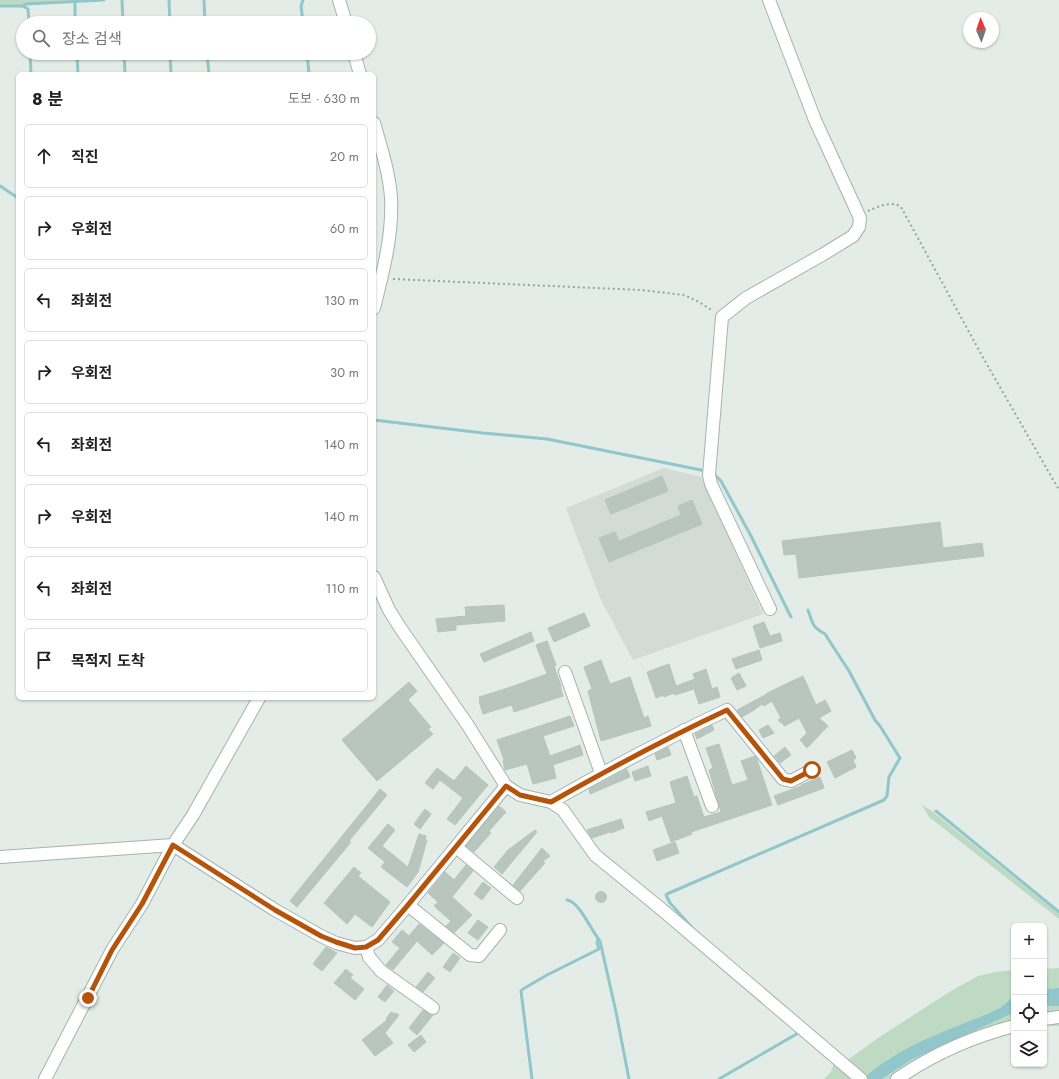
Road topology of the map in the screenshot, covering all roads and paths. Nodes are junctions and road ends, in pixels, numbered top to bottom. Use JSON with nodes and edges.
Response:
{"nodes":[{"id":1,"x":339,"y":0,"type":"edge"},
{"id":2,"x":769,"y":0,"type":"edge"},
{"id":3,"x":344,"y":16,"type":"edge"},
{"id":4,"x":356,"y":60,"type":"edge"},
{"id":5,"x":359,"y":72,"type":"edge"},
{"id":6,"x":376,"y":131,"type":"edge"},
{"id":7,"x":859,"y":214,"type":"junction"},
{"id":8,"x":382,"y":278,"type":"junction"},
{"id":9,"x":376,"y":300,"type":"edge"},
{"id":10,"x":722,"y":317,"type":"junction"},
{"id":11,"x":1059,"y":490,"type":"edge"},
{"id":12,"x":376,"y":581,"type":"edge"},
{"id":13,"x":770,"y":609,"type":"dead end"},
{"id":14,"x":566,"y":672,"type":"dead end"},
{"id":15,"x":257,"y":700,"type":"edge"},
{"id":16,"x":684,"y":730,"type":"junction"},
{"id":17,"x":812,"y":770,"type":"dead end"},
{"id":18,"x":601,"y":773,"type":"junction"},
{"id":19,"x":506,"y":786,"type":"junction"},
{"id":20,"x":551,"y":802,"type":"junction"},
{"id":21,"x":712,"y":806,"type":"dead end"},
{"id":22,"x":173,"y":845,"type":"junction"},
{"id":23,"x":456,"y":847,"type":"junction"},
{"id":24,"x":0,"y":857,"type":"edge"},
{"id":25,"x":517,"y":898,"type":"dead end"},
{"id":26,"x":408,"y":905,"type":"junction"},
{"id":27,"x":500,"y":930,"type":"dead end"},
{"id":28,"x":366,"y":947,"type":"junction"},
{"id":29,"x":433,"y":1008,"type":"dead end"},
{"id":30,"x":1059,"y":1017,"type":"edge"},
{"id":31,"x":1047,"y":1019,"type":"edge"},
{"id":32,"x":1011,"y":1027,"type":"edge"},
{"id":33,"x":45,"y":1079,"type":"edge"},
{"id":34,"x":861,"y":1079,"type":"edge"},
{"id":35,"x":897,"y":1079,"type":"edge"}],
"edges":[{"from":1,"to":3,"type":"street"},
{"from":2,"to":7,"type":"street"},
{"from":4,"to":5,"type":"street"},
{"from":6,"to":8,"type":"street"},
{"from":7,"to":10,"type":"street"},
{"from":7,"to":11,"type":"path"},
{"from":8,"to":9,"type":"street"},
{"from":8,"to":10,"type":"path"},
{"from":10,"to":13,"type":"street"},
{"from":12,"to":19,"type":"street"},
{"from":14,"to":18,"type":"street"},
{"from":15,"to":22,"type":"street"},
{"from":16,"to":17,"type":"street"},
{"from":16,"to":18,"type":"street"},
{"from":16,"to":21,"type":"street"},
{"from":18,"to":20,"type":"street"},
{"from":19,"to":20,"type":"street"},
{"from":19,"to":23,"type":"street"},
{"from":20,"to":34,"type":"street"},
{"from":22,"to":24,"type":"street"},
{"from":22,"to":28,"type":"street"},
{"from":22,"to":33,"type":"street"},
{"from":23,"to":25,"type":"street"},
{"from":23,"to":26,"type":"street"},
{"from":26,"to":27,"type":"street"},
{"from":26,"to":28,"type":"street"},
{"from":28,"to":29,"type":"street"},
{"from":30,"to":31,"type":"street"},
{"from":32,"to":35,"type":"street"}]}
